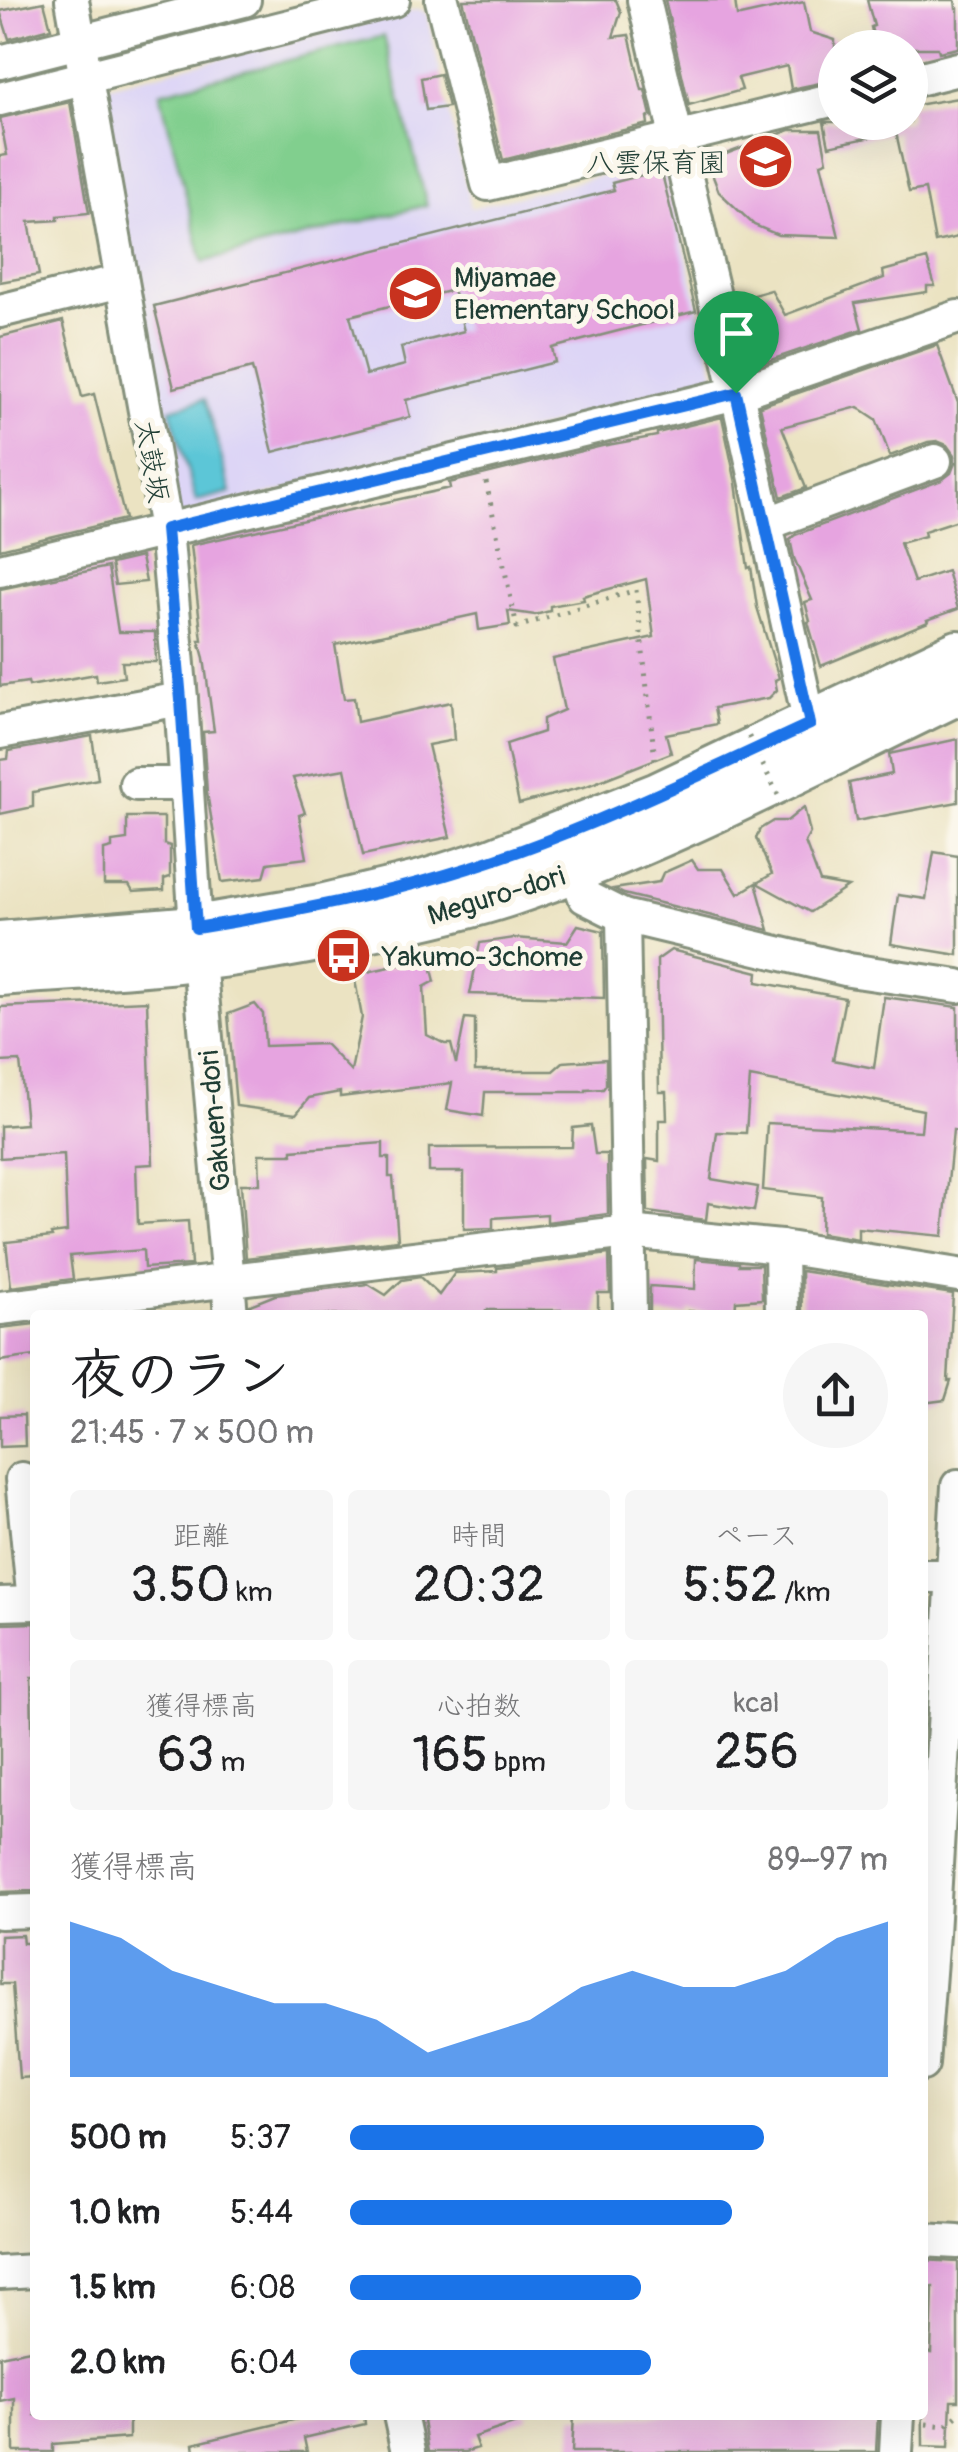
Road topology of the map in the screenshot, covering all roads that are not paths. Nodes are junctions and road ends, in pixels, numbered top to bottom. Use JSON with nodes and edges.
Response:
{"nodes":[{"id":1,"x":72,"y":0,"type":"edge"},
{"id":2,"x":244,"y":0,"type":"edge"},
{"id":3,"x":393,"y":0,"type":"edge"},
{"id":4,"x":442,"y":0,"type":"edge"},
{"id":5,"x":644,"y":0,"type":"edge"},
{"id":6,"x":79,"y":42,"type":"junction"},
{"id":7,"x":0,"y":62,"type":"edge"},
{"id":8,"x":958,"y":69,"type":"edge"},
{"id":9,"x":928,"y":76,"type":"edge"},
{"id":10,"x":85,"y":79,"type":"junction"},
{"id":11,"x":0,"y":99,"type":"edge"},
{"id":12,"x":818,"y":103,"type":"edge"},
{"id":13,"x":676,"y":138,"type":"junction"},
{"id":14,"x":121,"y":281,"type":"junction"},
{"id":15,"x":0,"y":311,"type":"edge"},
{"id":16,"x":958,"y":317,"type":"edge"},
{"id":17,"x":736,"y":393,"type":"junction"},
{"id":18,"x":935,"y":461,"type":"dead end"},
{"id":19,"x":766,"y":524,"type":"junction"},
{"id":20,"x":166,"y":529,"type":"junction"},
{"id":21,"x":0,"y":570,"type":"edge"},
{"id":22,"x":958,"y":652,"type":"edge"},
{"id":23,"x":958,"y":693,"type":"edge"},
{"id":24,"x":181,"y":700,"type":"junction"},
{"id":25,"x":810,"y":724,"type":"junction"},
{"id":26,"x":0,"y":732,"type":"edge"},
{"id":27,"x":136,"y":784,"type":"dead end"},
{"id":28,"x":187,"y":784,"type":"junction"},
{"id":29,"x":575,"y":871,"type":"junction"},
{"id":30,"x":624,"y":916,"type":"junction"},
{"id":31,"x":0,"y":943,"type":"edge"},
{"id":32,"x":198,"y":943,"type":"junction"},
{"id":33,"x":0,"y":974,"type":"edge"},
{"id":34,"x":958,"y":986,"type":"edge"},
{"id":35,"x":628,"y":1232,"type":"junction"},
{"id":36,"x":781,"y":1247,"type":"junction"},
{"id":37,"x":958,"y":1275,"type":"edge"},
{"id":38,"x":228,"y":1280,"type":"junction"},
{"id":39,"x":0,"y":1308,"type":"edge"},
{"id":40,"x":231,"y":1310,"type":"edge"},
{"id":41,"x":630,"y":1310,"type":"edge"},
{"id":42,"x":782,"y":1310,"type":"edge"},
{"id":43,"x":22,"y":1479,"type":"dead end"},
{"id":44,"x":958,"y":1486,"type":"edge"},
{"id":45,"x":30,"y":1562,"type":"edge"},
{"id":46,"x":944,"y":1576,"type":"edge"},
{"id":47,"x":30,"y":1603,"type":"edge"},
{"id":48,"x":0,"y":1604,"type":"edge"},
{"id":49,"x":30,"y":1910,"type":"edge"},
{"id":50,"x":0,"y":1912,"type":"edge"},
{"id":51,"x":938,"y":1934,"type":"edge"},
{"id":52,"x":928,"y":2015,"type":"edge"},
{"id":53,"x":928,"y":2240,"type":"edge"},
{"id":54,"x":958,"y":2242,"type":"edge"},
{"id":55,"x":30,"y":2271,"type":"edge"},
{"id":56,"x":0,"y":2273,"type":"edge"},
{"id":57,"x":401,"y":2420,"type":"edge"},
{"id":58,"x":898,"y":2420,"type":"edge"},
{"id":59,"x":408,"y":2452,"type":"edge"},
{"id":60,"x":896,"y":2452,"type":"edge"}],
"edges":[{"from":1,"to":6,"type":"street","name":"太鼓坂"},
{"from":2,"to":6,"type":"street"},
{"from":3,"to":10,"type":"street"},
{"from":4,"to":13,"type":"street"},
{"from":5,"to":13,"type":"street"},
{"from":6,"to":7,"type":"street"},
{"from":6,"to":10,"type":"street","name":"太鼓坂"},
{"from":8,"to":9,"type":"street"},
{"from":10,"to":11,"type":"street"},
{"from":10,"to":14,"type":"street","name":"太鼓坂"},
{"from":12,"to":13,"type":"street"},
{"from":13,"to":17,"type":"street"},
{"from":14,"to":15,"type":"street"},
{"from":14,"to":20,"type":"street","name":"太鼓坂"},
{"from":16,"to":17,"type":"street"},
{"from":17,"to":19,"type":"street"},
{"from":17,"to":20,"type":"street"},
{"from":18,"to":19,"type":"street"},
{"from":19,"to":25,"type":"street"},
{"from":20,"to":21,"type":"street"},
{"from":20,"to":24,"type":"street","name":"太鼓坂"},
{"from":22,"to":25,"type":"main road","name":"Meguro-dori"},
{"from":23,"to":29,"type":"main road","name":"Meguro-dori"},
{"from":24,"to":26,"type":"street"},
{"from":24,"to":28,"type":"street","name":"太鼓坂"},
{"from":25,"to":32,"type":"main road","name":"Meguro-dori"},
{"from":27,"to":28,"type":"street"},
{"from":28,"to":32,"type":"street","name":"太鼓坂"},
{"from":29,"to":30,"type":"street"},
{"from":29,"to":32,"type":"main road","name":"Meguro-dori"},
{"from":30,"to":34,"type":"street"},
{"from":30,"to":35,"type":"street"},
{"from":31,"to":32,"type":"main road","name":"Meguro-dori"},
{"from":32,"to":33,"type":"main road","name":"Meguro-dori"},
{"from":32,"to":38,"type":"street","name":"Gakuen-dori"},
{"from":35,"to":36,"type":"street"},
{"from":35,"to":38,"type":"street"},
{"from":35,"to":41,"type":"street"},
{"from":36,"to":37,"type":"street"},
{"from":36,"to":42,"type":"street"},
{"from":38,"to":39,"type":"street"},
{"from":38,"to":40,"type":"street","name":"Gakuen-dori"},
{"from":43,"to":45,"type":"street"},
{"from":44,"to":46,"type":"street"},
{"from":46,"to":51,"type":"street"},
{"from":47,"to":48,"type":"street"},
{"from":49,"to":50,"type":"street"},
{"from":51,"to":52,"type":"street"},
{"from":53,"to":54,"type":"street"},
{"from":55,"to":56,"type":"street"},
{"from":57,"to":59,"type":"street"},
{"from":58,"to":60,"type":"street"}]}
